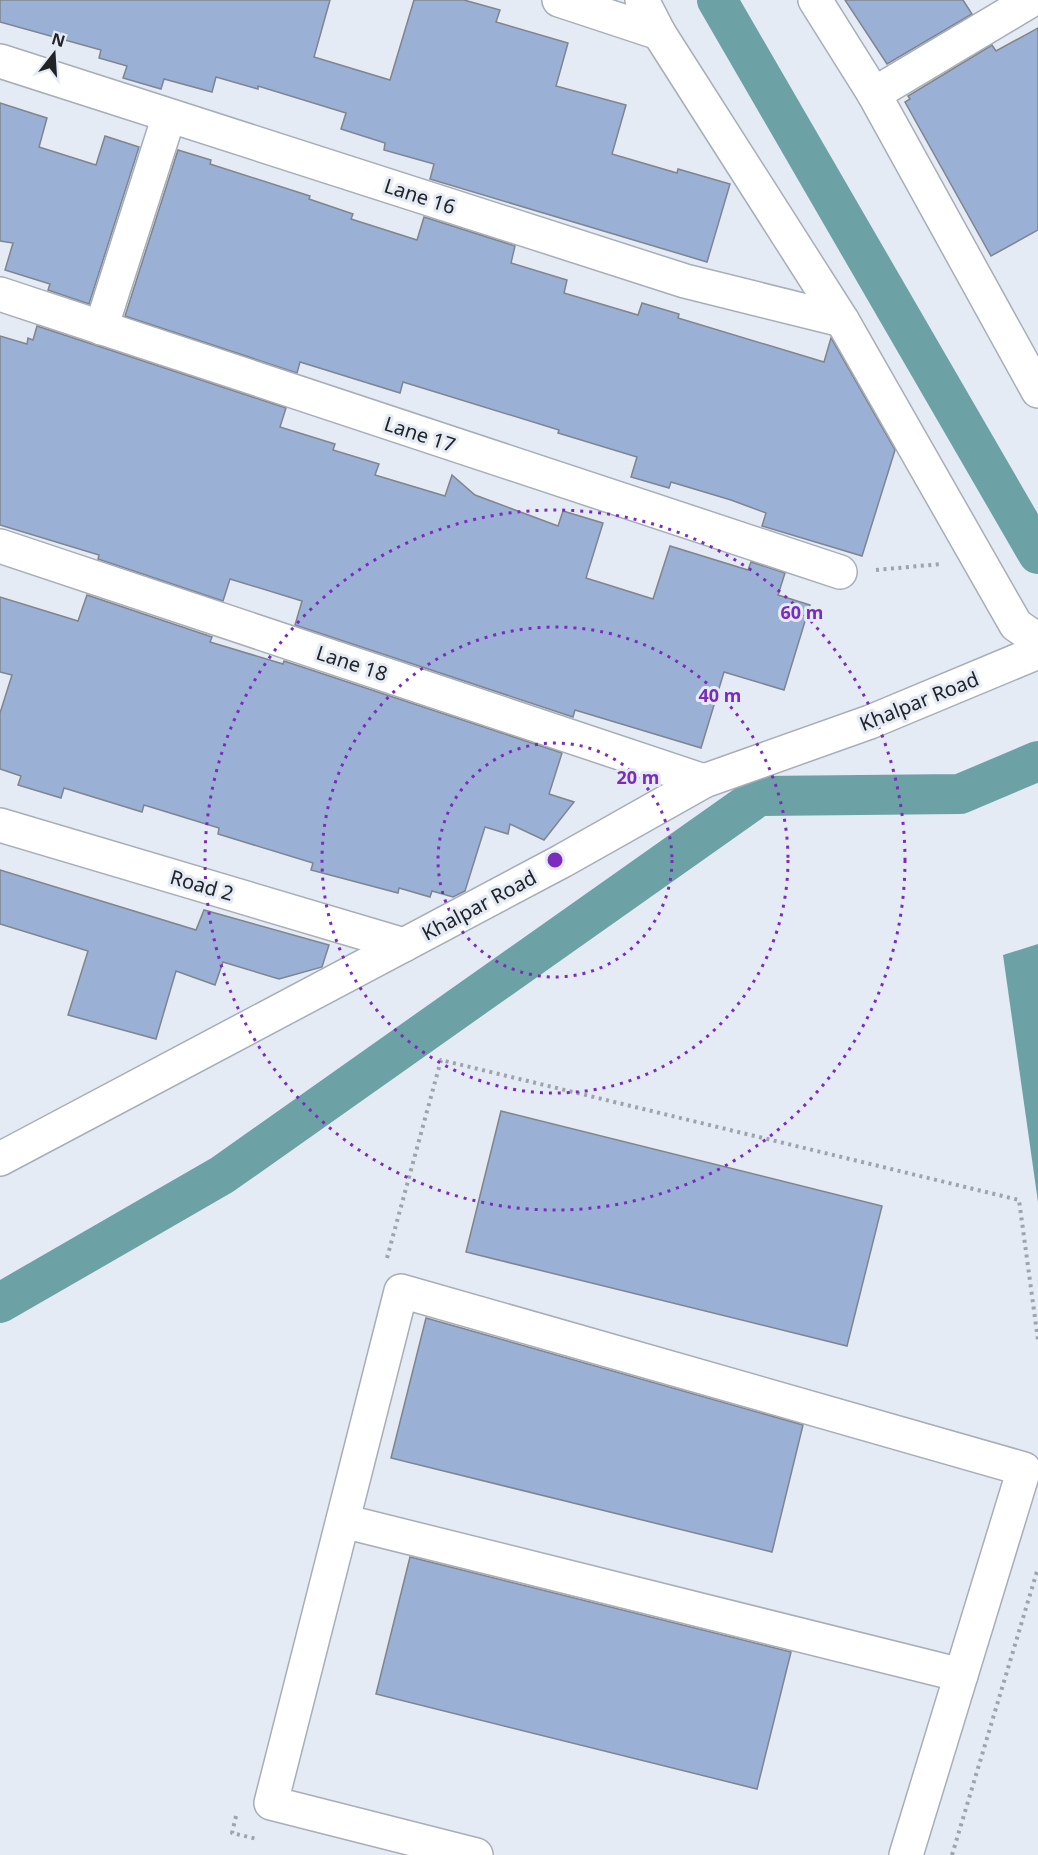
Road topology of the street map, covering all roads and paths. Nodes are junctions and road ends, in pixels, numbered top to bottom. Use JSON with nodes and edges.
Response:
{"nodes":[{"id":1,"x":559,"y":0,"type":"edge"},
{"id":2,"x":642,"y":0,"type":"edge"},
{"id":3,"x":815,"y":0,"type":"edge"},
{"id":4,"x":1031,"y":2,"type":"edge"},
{"id":5,"x":659,"y":33,"type":"junction"},
{"id":6,"x":0,"y":61,"type":"edge"},
{"id":7,"x":874,"y":94,"type":"junction"},
{"id":8,"x":169,"y":116,"type":"junction"},
{"id":9,"x":0,"y":294,"type":"edge"},
{"id":10,"x":842,"y":320,"type":"junction"},
{"id":11,"x":101,"y":328,"type":"junction"},
{"id":12,"x":1038,"y":391,"type":"edge"},
{"id":13,"x":0,"y":546,"type":"edge"},
{"id":14,"x":979,"y":561,"type":"junction"},
{"id":15,"x":840,"y":572,"type":"joint"},
{"id":16,"x":1038,"y":640,"type":"edge"},
{"id":17,"x":1038,"y":652,"type":"edge"},
{"id":18,"x":704,"y":781,"type":"junction"},
{"id":19,"x":0,"y":825,"type":"edge"},
{"id":20,"x":405,"y":945,"type":"junction"},
{"id":21,"x":0,"y":1159,"type":"edge"},
{"id":22,"x":343,"y":1521,"type":"junction"},
{"id":23,"x":1038,"y":1568,"type":"edge"},
{"id":24,"x":961,"y":1675,"type":"junction"},
{"id":25,"x":476,"y":1855,"type":"edge"},
{"id":26,"x":906,"y":1855,"type":"edge"},
{"id":27,"x":952,"y":1855,"type":"edge"}],
"edges":[{"from":1,"to":5,"type":"street"},
{"from":2,"to":5,"type":"street"},
{"from":3,"to":7,"type":"street"},
{"from":4,"to":7,"type":"street"},
{"from":5,"to":10,"type":"street"},
{"from":6,"to":8,"type":"street","name":"Lane 16"},
{"from":7,"to":12,"type":"street"},
{"from":8,"to":10,"type":"street","name":"Lane 16"},
{"from":8,"to":11,"type":"street"},
{"from":9,"to":11,"type":"street","name":"Lane 17"},
{"from":10,"to":14,"type":"street"},
{"from":11,"to":15,"type":"street","name":"Lane 17"},
{"from":13,"to":18,"type":"street","name":"Lane 18"},
{"from":14,"to":15,"type":"path"},
{"from":14,"to":16,"type":"street"},
{"from":17,"to":18,"type":"street","name":"Khalpar Road"},
{"from":18,"to":20,"type":"street","name":"Khalpar Road"},
{"from":19,"to":20,"type":"street","name":"Road 2"},
{"from":20,"to":21,"type":"street","name":"Khalpar Road"},
{"from":22,"to":24,"type":"street"},
{"from":22,"to":24,"type":"street"},
{"from":22,"to":25,"type":"street"},
{"from":23,"to":27,"type":"path"},
{"from":24,"to":26,"type":"street"}]}
